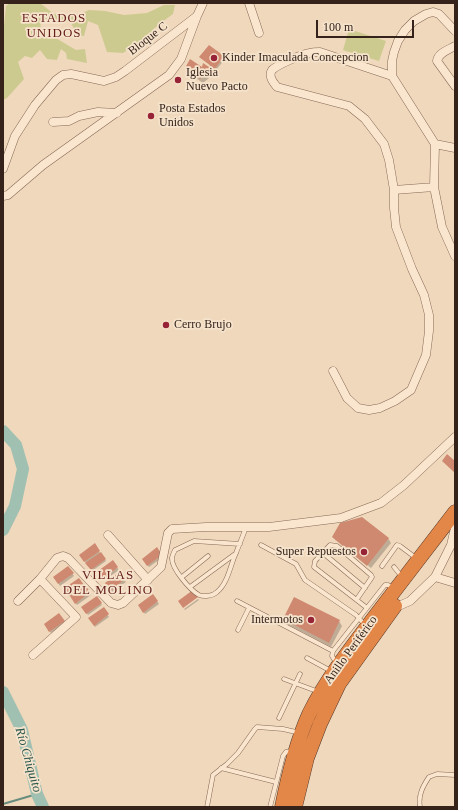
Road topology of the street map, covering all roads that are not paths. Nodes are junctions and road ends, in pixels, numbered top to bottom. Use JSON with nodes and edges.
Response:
{"nodes":[{"id":1,"x":203,"y":3,"type":"edge"},
{"id":2,"x":249,"y":3,"type":"edge"},
{"id":3,"x":197,"y":16,"type":"junction"},
{"id":4,"x":455,"y":31,"type":"edge"},
{"id":5,"x":259,"y":34,"type":"dead end"},
{"id":6,"x":455,"y":46,"type":"edge"},
{"id":7,"x":392,"y":76,"type":"junction"},
{"id":8,"x":455,"y":86,"type":"edge"},
{"id":9,"x":117,"y":113,"type":"junction"},
{"id":10,"x":53,"y":122,"type":"dead end"},
{"id":11,"x":435,"y":144,"type":"junction"},
{"id":12,"x":455,"y":148,"type":"edge"},
{"id":13,"x":3,"y":169,"type":"edge"},
{"id":14,"x":434,"y":187,"type":"junction"},
{"id":15,"x":394,"y":190,"type":"junction"},
{"id":16,"x":3,"y":196,"type":"edge"},
{"id":17,"x":455,"y":256,"type":"edge"},
{"id":18,"x":332,"y":371,"type":"dead end"},
{"id":19,"x":455,"y":437,"type":"edge"},
{"id":20,"x":455,"y":512,"type":"edge"},
{"id":21,"x":246,"y":527,"type":"junction"},
{"id":22,"x":455,"y":528,"type":"edge"},
{"id":23,"x":108,"y":535,"type":"dead end"},
{"id":24,"x":240,"y":544,"type":"junction"},
{"id":25,"x":261,"y":545,"type":"dead end"},
{"id":26,"x":236,"y":553,"type":"junction"},
{"id":27,"x":323,"y":553,"type":"junction"},
{"id":28,"x":208,"y":556,"type":"dead end"},
{"id":29,"x":418,"y":560,"type":"junction"},
{"id":30,"x":382,"y":566,"type":"dead end"},
{"id":31,"x":394,"y":567,"type":"dead end"},
{"id":32,"x":182,"y":577,"type":"junction"},
{"id":33,"x":435,"y":577,"type":"junction"},
{"id":34,"x":40,"y":579,"type":"junction"},
{"id":35,"x":148,"y":580,"type":"junction"},
{"id":36,"x":455,"y":583,"type":"edge"},
{"id":37,"x":400,"y":584,"type":"junction"},
{"id":38,"x":190,"y":587,"type":"junction"},
{"id":39,"x":365,"y":588,"type":"junction"},
{"id":40,"x":357,"y":599,"type":"junction"},
{"id":41,"x":18,"y":601,"type":"dead end"},
{"id":42,"x":237,"y":601,"type":"dead end"},
{"id":43,"x":249,"y":608,"type":"junction"},
{"id":44,"x":367,"y":608,"type":"junction"},
{"id":45,"x":392,"y":610,"type":"junction"},
{"id":46,"x":363,"y":622,"type":"junction"},
{"id":47,"x":238,"y":630,"type":"dead end"},
{"id":48,"x":333,"y":651,"type":"junction"},
{"id":49,"x":33,"y":655,"type":"dead end"},
{"id":50,"x":307,"y":658,"type":"dead end"},
{"id":51,"x":336,"y":669,"type":"junction"},
{"id":52,"x":300,"y":674,"type":"dead end"},
{"id":53,"x":284,"y":679,"type":"dead end"},
{"id":54,"x":295,"y":684,"type":"junction"},
{"id":55,"x":321,"y":693,"type":"junction"},
{"id":56,"x":279,"y":718,"type":"dead end"},
{"id":57,"x":302,"y":733,"type":"junction"},
{"id":58,"x":296,"y":750,"type":"junction"},
{"id":59,"x":222,"y":768,"type":"junction"},
{"id":60,"x":455,"y":775,"type":"edge"},
{"id":61,"x":276,"y":782,"type":"junction"},
{"id":62,"x":207,"y":807,"type":"edge"},
{"id":63,"x":270,"y":807,"type":"edge"},
{"id":64,"x":282,"y":807,"type":"edge"},
{"id":65,"x":295,"y":807,"type":"edge"},
{"id":66,"x":420,"y":807,"type":"edge"}],
"edges":[{"from":1,"to":3,"type":"street","name":"Bloque C"},
{"from":2,"to":5,"type":"street"},
{"from":3,"to":9,"type":"street"},
{"from":3,"to":13,"type":"street","name":"Bloque C"},
{"from":4,"to":7,"type":"street"},
{"from":6,"to":8,"type":"street"},
{"from":7,"to":11,"type":"street"},
{"from":7,"to":15,"type":"street"},
{"from":9,"to":10,"type":"street"},
{"from":9,"to":16,"type":"street"},
{"from":11,"to":12,"type":"street"},
{"from":11,"to":14,"type":"street"},
{"from":14,"to":15,"type":"street"},
{"from":14,"to":17,"type":"street"},
{"from":15,"to":18,"type":"street"},
{"from":19,"to":21,"type":"street"},
{"from":20,"to":29,"type":"highway","name":"Anillo Periférico"},
{"from":21,"to":24,"type":"lane"},
{"from":21,"to":35,"type":"street"},
{"from":22,"to":33,"type":"street"},
{"from":22,"to":45,"type":"highway","name":"Anillo Periférico"},
{"from":23,"to":35,"type":"street"},
{"from":24,"to":26,"type":"lane"},
{"from":24,"to":32,"type":"lane"},
{"from":25,"to":46,"type":"lane"},
{"from":26,"to":38,"type":"lane"},
{"from":26,"to":38,"type":"lane"},
{"from":27,"to":39,"type":"lane"},
{"from":27,"to":39,"type":"lane"},
{"from":27,"to":40,"type":"lane"},
{"from":28,"to":32,"type":"lane"},
{"from":29,"to":30,"type":"lane"},
{"from":29,"to":37,"type":"highway","name":"Anillo Periférico"},
{"from":31,"to":37,"type":"lane"},
{"from":32,"to":38,"type":"lane"},
{"from":33,"to":36,"type":"street"},
{"from":33,"to":45,"type":"street"},
{"from":34,"to":35,"type":"street"},
{"from":34,"to":41,"type":"street"},
{"from":34,"to":49,"type":"street"},
{"from":37,"to":44,"type":"lane"},
{"from":37,"to":46,"type":"highway","name":"Anillo Periférico"},
{"from":39,"to":40,"type":"lane"},
{"from":40,"to":44,"type":"lane"},
{"from":42,"to":43,"type":"lane"},
{"from":43,"to":47,"type":"lane"},
{"from":43,"to":48,"type":"lane"},
{"from":44,"to":46,"type":"lane"},
{"from":45,"to":65,"type":"highway","name":"Anillo Periférico"},
{"from":46,"to":48,"type":"lane"},
{"from":46,"to":51,"type":"highway","name":"Anillo Periférico"},
{"from":48,"to":51,"type":"lane"},
{"from":50,"to":51,"type":"lane"},
{"from":51,"to":55,"type":"highway","name":"Anillo Periférico"},
{"from":52,"to":54,"type":"lane"},
{"from":53,"to":54,"type":"lane"},
{"from":54,"to":55,"type":"lane"},
{"from":54,"to":56,"type":"lane"},
{"from":55,"to":57,"type":"highway","name":"Anillo Periférico"},
{"from":57,"to":58,"type":"highway","name":"Anillo Periférico"},
{"from":57,"to":59,"type":"lane"},
{"from":58,"to":61,"type":"lane"},
{"from":58,"to":64,"type":"highway","name":"Anillo Periférico"},
{"from":59,"to":61,"type":"lane"},
{"from":59,"to":62,"type":"lane"},
{"from":60,"to":66,"type":"lane"},
{"from":61,"to":63,"type":"lane"}]}
